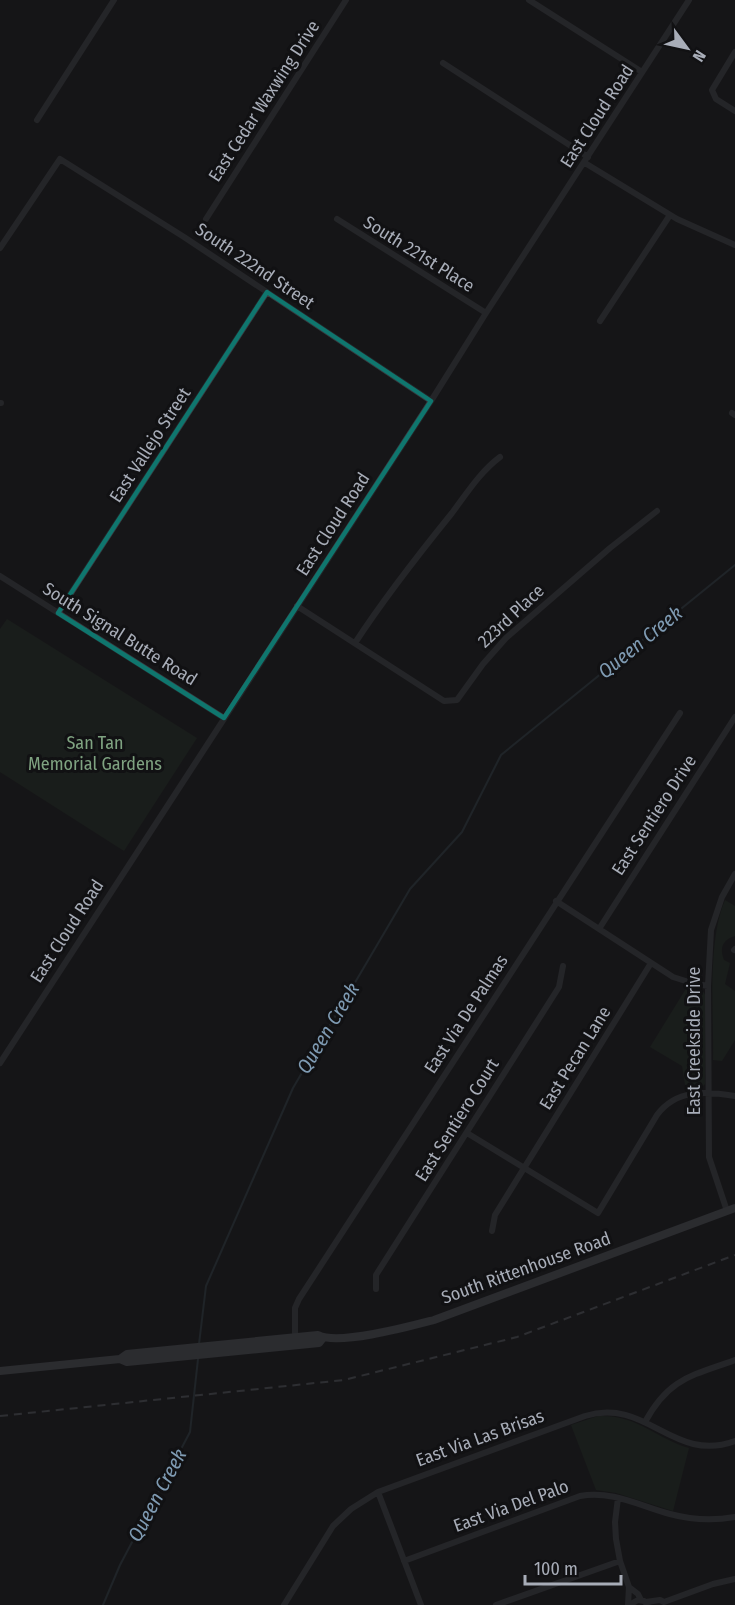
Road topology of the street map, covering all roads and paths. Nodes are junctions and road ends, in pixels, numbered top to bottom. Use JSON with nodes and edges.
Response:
{"nodes":[{"id":1,"x":114,"y":0,"type":"edge"},
{"id":2,"x":346,"y":0,"type":"edge"},
{"id":3,"x":529,"y":0,"type":"edge"},
{"id":4,"x":689,"y":0,"type":"edge"},
{"id":5,"x":735,"y":52,"type":"edge"},
{"id":6,"x":443,"y":63,"type":"dead end"},
{"id":7,"x":642,"y":72,"type":"junction"},
{"id":8,"x":735,"y":111,"type":"edge"},
{"id":9,"x":37,"y":120,"type":"dead end"},
{"id":10,"x":586,"y":160,"type":"junction"},
{"id":11,"x":670,"y":215,"type":"junction"},
{"id":12,"x":206,"y":219,"type":"dead end"},
{"id":13,"x":337,"y":219,"type":"dead end"},
{"id":14,"x":735,"y":245,"type":"edge"},
{"id":15,"x":0,"y":248,"type":"edge"},
{"id":16,"x":267,"y":292,"type":"junction"},
{"id":17,"x":486,"y":313,"type":"junction"},
{"id":18,"x":600,"y":321,"type":"dead end"},
{"id":19,"x":431,"y":401,"type":"junction"},
{"id":20,"x":500,"y":457,"type":"dead end"},
{"id":21,"x":657,"y":512,"type":"dead end"},
{"id":22,"x":0,"y":576,"type":"edge"},
{"id":23,"x":297,"y":606,"type":"junction"},
{"id":24,"x":58,"y":613,"type":"junction"},
{"id":25,"x":355,"y":643,"type":"junction"},
{"id":26,"x":680,"y":713,"type":"dead end"},
{"id":27,"x":735,"y":717,"type":"edge"},
{"id":28,"x":224,"y":718,"type":"junction"},
{"id":29,"x":735,"y":874,"type":"edge"},
{"id":30,"x":556,"y":902,"type":"junction"},
{"id":31,"x":599,"y":928,"type":"junction"},
{"id":32,"x":651,"y":963,"type":"junction"},
{"id":33,"x":562,"y":966,"type":"dead end"},
{"id":34,"x":708,"y":986,"type":"junction"},
{"id":35,"x":0,"y":1063,"type":"edge"},
{"id":36,"x":709,"y":1094,"type":"junction"},
{"id":37,"x":735,"y":1096,"type":"edge"},
{"id":38,"x":467,"y":1133,"type":"junction"},
{"id":39,"x":525,"y":1168,"type":"junction"},
{"id":40,"x":731,"y":1210,"type":"edge"},
{"id":41,"x":492,"y":1231,"type":"dead end"},
{"id":42,"x":376,"y":1289,"type":"dead end"},
{"id":43,"x":295,"y":1337,"type":"junction"},
{"id":44,"x":323,"y":1338,"type":"junction"},
{"id":45,"x":239,"y":1347,"type":"junction"},
{"id":46,"x":735,"y":1360,"type":"edge"},
{"id":47,"x":0,"y":1371,"type":"edge"},
{"id":48,"x":645,"y":1422,"type":"junction"},
{"id":49,"x":735,"y":1441,"type":"edge"},
{"id":50,"x":378,"y":1492,"type":"junction"},
{"id":51,"x":618,"y":1498,"type":"junction"},
{"id":52,"x":735,"y":1517,"type":"edge"},
{"id":53,"x":405,"y":1561,"type":"junction"},
{"id":54,"x":620,"y":1562,"type":"junction"},
{"id":55,"x":735,"y":1579,"type":"edge"},
{"id":56,"x":629,"y":1587,"type":"junction"},
{"id":57,"x":645,"y":1602,"type":"edge"},
{"id":58,"x":663,"y":1604,"type":"edge"},
{"id":59,"x":284,"y":1605,"type":"edge"},
{"id":60,"x":421,"y":1605,"type":"edge"},
{"id":61,"x":496,"y":1605,"type":"edge"},
{"id":62,"x":629,"y":1605,"type":"edge"}],
"edges":[{"from":1,"to":9,"type":"street"},
{"from":2,"to":12,"type":"street","name":"East Cedar Waxwing Drive"},
{"from":3,"to":7,"type":"street"},
{"from":4,"to":7,"type":"street","name":"East Cloud Road"},
{"from":5,"to":8,"type":"street"},
{"from":6,"to":10,"type":"street"},
{"from":7,"to":10,"type":"street","name":"East Cloud Road"},
{"from":10,"to":11,"type":"street"},
{"from":10,"to":17,"type":"street","name":"East Cloud Road"},
{"from":11,"to":14,"type":"street"},
{"from":11,"to":18,"type":"street"},
{"from":13,"to":17,"type":"street","name":"South 221st Place"},
{"from":15,"to":16,"type":"street","name":"South 222nd Street"},
{"from":16,"to":19,"type":"street","name":"South 222nd Street"},
{"from":16,"to":24,"type":"street","name":"East Vallejo Street"},
{"from":17,"to":19,"type":"street","name":"East Cloud Road"},
{"from":19,"to":23,"type":"street","name":"East Cloud Road"},
{"from":20,"to":25,"type":"street"},
{"from":21,"to":25,"type":"street","name":"223rd Place"},
{"from":22,"to":24,"type":"street","name":"South Signal Butte Road"},
{"from":23,"to":25,"type":"street","name":"223rd Place"},
{"from":23,"to":28,"type":"street","name":"East Cloud Road"},
{"from":24,"to":28,"type":"street","name":"South Signal Butte Road"},
{"from":26,"to":30,"type":"street","name":"East Via De Palmas"},
{"from":27,"to":31,"type":"street","name":"East Sentiero Drive"},
{"from":28,"to":35,"type":"street","name":"East Cloud Road"},
{"from":29,"to":34,"type":"street","name":"East Creekside Drive"},
{"from":30,"to":31,"type":"street"},
{"from":30,"to":43,"type":"street","name":"East Via De Palmas"},
{"from":31,"to":32,"type":"street"},
{"from":32,"to":34,"type":"street"},
{"from":32,"to":39,"type":"street","name":"East Pecan Lane"},
{"from":33,"to":38,"type":"street","name":"East Sentiero Court"},
{"from":34,"to":36,"type":"street","name":"East Creekside Drive"},
{"from":36,"to":37,"type":"street"},
{"from":36,"to":39,"type":"street"},
{"from":36,"to":40,"type":"street","name":"East Creekside Drive"},
{"from":38,"to":39,"type":"street"},
{"from":38,"to":42,"type":"street","name":"East Sentiero Court"},
{"from":39,"to":41,"type":"street","name":"East Pecan Lane"},
{"from":40,"to":44,"type":"main road","name":"South Rittenhouse Road"},
{"from":43,"to":44,"type":"main road","name":"South Rittenhouse Road"},
{"from":43,"to":45,"type":"main road","name":"South Rittenhouse Road"},
{"from":44,"to":45,"type":"main road","name":"South Rittenhouse Road"},
{"from":45,"to":47,"type":"main road","name":"South Rittenhouse Road"},
{"from":46,"to":48,"type":"street"},
{"from":48,"to":49,"type":"street","name":"East Via Las Brisas"},
{"from":48,"to":50,"type":"street","name":"East Via Las Brisas"},
{"from":50,"to":53,"type":"street"},
{"from":50,"to":59,"type":"street","name":"East Via Las Brisas"},
{"from":51,"to":52,"type":"street","name":"East Via Del Palo"},
{"from":51,"to":53,"type":"street","name":"East Via Del Palo"},
{"from":51,"to":54,"type":"street"},
{"from":53,"to":60,"type":"street"},
{"from":54,"to":56,"type":"street"},
{"from":54,"to":61,"type":"street"},
{"from":55,"to":58,"type":"street"},
{"from":56,"to":57,"type":"street"},
{"from":56,"to":62,"type":"street"},
{"from":57,"to":58,"type":"street"},
{"from":57,"to":62,"type":"street"}]}
